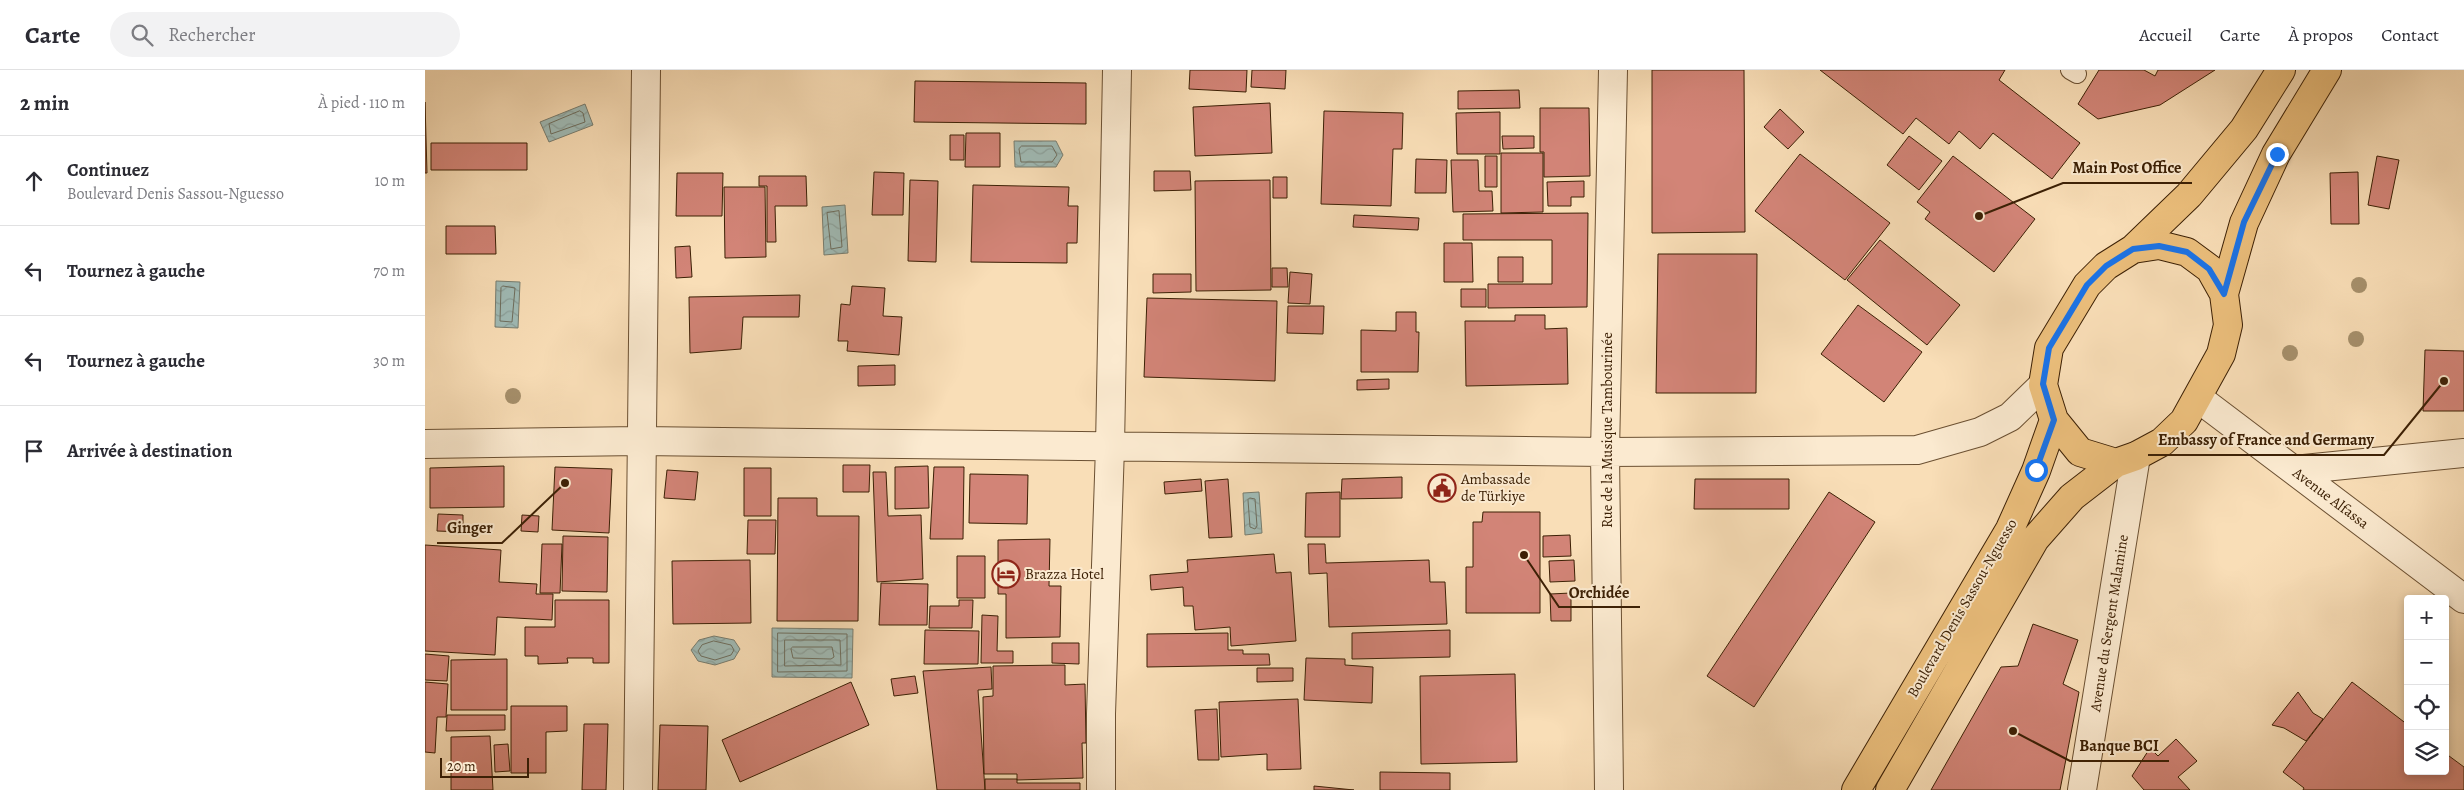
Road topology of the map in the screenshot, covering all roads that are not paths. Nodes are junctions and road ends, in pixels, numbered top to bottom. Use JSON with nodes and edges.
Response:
{"nodes":[{"id":1,"x":646,"y":70,"type":"edge"},
{"id":2,"x":1117,"y":70,"type":"edge"},
{"id":3,"x":1613,"y":70,"type":"edge"},
{"id":4,"x":2281,"y":70,"type":"edge"},
{"id":5,"x":2327,"y":70,"type":"edge"},
{"id":6,"x":2133,"y":249,"type":"junction"},
{"id":7,"x":2224,"y":294,"type":"junction"},
{"id":8,"x":2043,"y":384,"type":"junction"},
{"id":9,"x":2198,"y":398,"type":"junction"},
{"id":10,"x":2054,"y":420,"type":"junction"},
{"id":11,"x":641,"y":441,"type":"junction"},
{"id":12,"x":425,"y":444,"type":"edge"},
{"id":13,"x":1110,"y":447,"type":"junction"},
{"id":14,"x":1605,"y":452,"type":"junction"},
{"id":15,"x":2464,"y":453,"type":"edge"},
{"id":16,"x":2126,"y":460,"type":"junction"},
{"id":17,"x":2294,"y":470,"type":"junction"},
{"id":18,"x":2464,"y":599,"type":"edge"},
{"id":19,"x":638,"y":790,"type":"edge"},
{"id":20,"x":1101,"y":790,"type":"edge"},
{"id":21,"x":1609,"y":790,"type":"edge"},
{"id":22,"x":1856,"y":790,"type":"edge"},
{"id":23,"x":1890,"y":790,"type":"edge"},
{"id":24,"x":2082,"y":790,"type":"edge"}],
"edges":[{"from":1,"to":11,"type":"street"},
{"from":2,"to":13,"type":"street"},
{"from":3,"to":14,"type":"street","name":"Rue de la Musique Tambourinée"},
{"from":4,"to":6,"type":"main road"},
{"from":5,"to":7,"type":"main road"},
{"from":6,"to":7,"type":"main road"},
{"from":6,"to":8,"type":"main road"},
{"from":7,"to":9,"type":"main road","name":"Boulevard Denis Sassou-Nguesso"},
{"from":8,"to":10,"type":"main road"},
{"from":8,"to":14,"type":"street"},
{"from":9,"to":16,"type":"main road","name":"Boulevard Denis Sassou-Nguesso"},
{"from":9,"to":17,"type":"street","name":"Avenue Alfassa"},
{"from":10,"to":16,"type":"main road"},
{"from":10,"to":22,"type":"main road","name":"Boulevard Denis Sassou-Nguesso"},
{"from":11,"to":12,"type":"street"},
{"from":11,"to":13,"type":"street"},
{"from":11,"to":19,"type":"street"},
{"from":13,"to":14,"type":"street"},
{"from":13,"to":20,"type":"street"},
{"from":14,"to":21,"type":"street","name":"Rue de la Musique Tambourinée"},
{"from":15,"to":17,"type":"street"},
{"from":16,"to":23,"type":"main road","name":"Boulevard Denis Sassou-Nguesso"},
{"from":16,"to":24,"type":"street","name":"Avenue du Sergent Malamine"},
{"from":17,"to":18,"type":"street","name":"Avenue Alfassa"}]}
